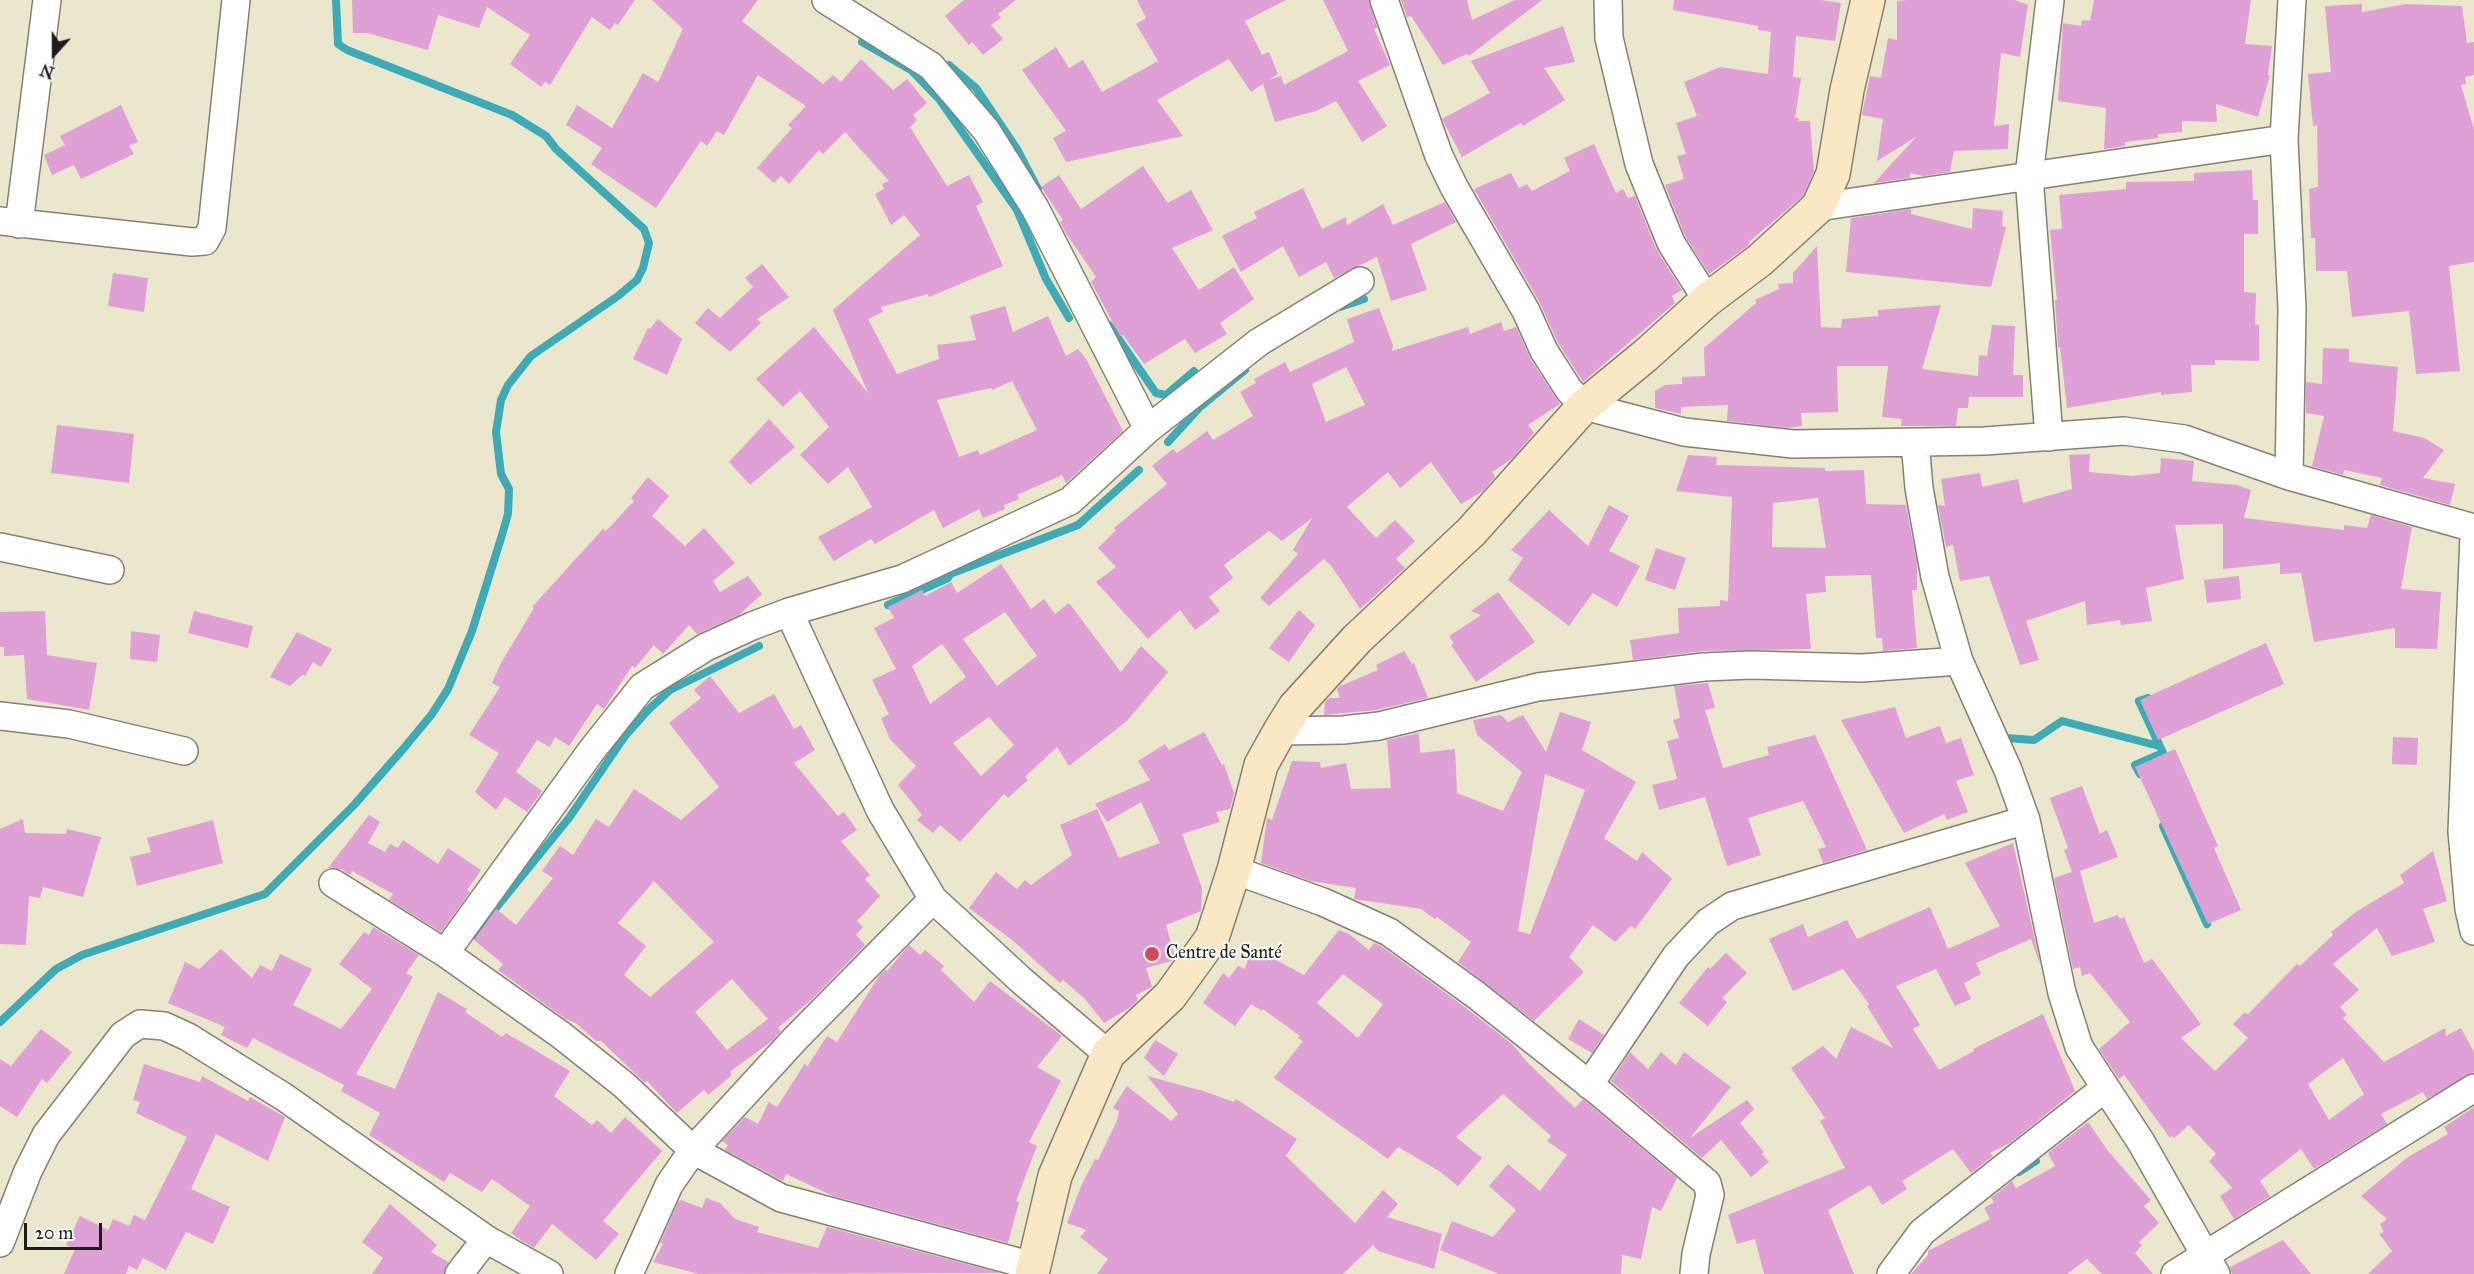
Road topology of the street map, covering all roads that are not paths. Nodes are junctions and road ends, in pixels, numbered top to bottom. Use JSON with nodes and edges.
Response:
{"nodes":[{"id":1,"x":47,"y":0,"type":"edge"},
{"id":2,"x":236,"y":0,"type":"edge"},
{"id":3,"x":826,"y":0,"type":"edge"},
{"id":4,"x":1384,"y":0,"type":"edge"},
{"id":5,"x":1608,"y":0,"type":"edge"},
{"id":6,"x":1868,"y":0,"type":"edge"},
{"id":7,"x":2050,"y":0,"type":"edge"},
{"id":8,"x":2292,"y":0,"type":"edge"},
{"id":9,"x":2284,"y":139,"type":"junction"},
{"id":10,"x":2029,"y":176,"type":"junction"},
{"id":11,"x":1818,"y":207,"type":"junction"},
{"id":12,"x":10,"y":222,"type":"edge"},
{"id":13,"x":1360,"y":281,"type":"dead end"},
{"id":14,"x":1707,"y":300,"type":"junction"},
{"id":15,"x":1584,"y":406,"type":"junction"},
{"id":16,"x":1148,"y":429,"type":"junction"},
{"id":17,"x":2049,"y":437,"type":"junction"},
{"id":18,"x":1915,"y":442,"type":"junction"},
{"id":19,"x":2289,"y":476,"type":"junction"},
{"id":20,"x":2474,"y":528,"type":"edge"},
{"id":21,"x":2474,"y":536,"type":"edge"},
{"id":22,"x":0,"y":547,"type":"edge"},
{"id":23,"x":110,"y":570,"type":"dead end"},
{"id":24,"x":789,"y":612,"type":"junction"},
{"id":25,"x":1959,"y":661,"type":"junction"},
{"id":26,"x":0,"y":716,"type":"edge"},
{"id":27,"x":1280,"y":731,"type":"junction"},
{"id":28,"x":184,"y":751,"type":"dead end"},
{"id":29,"x":2026,"y":820,"type":"junction"},
{"id":30,"x":1234,"y":870,"type":"junction"},
{"id":31,"x":333,"y":882,"type":"dead end"},
{"id":32,"x":933,"y":899,"type":"junction"},
{"id":33,"x":2474,"y":931,"type":"edge"},
{"id":34,"x":445,"y":953,"type":"junction"},
{"id":35,"x":1108,"y":1054,"type":"junction"},
{"id":36,"x":1589,"y":1085,"type":"junction"},
{"id":37,"x":2105,"y":1088,"type":"junction"},
{"id":38,"x":2474,"y":1088,"type":"edge"},
{"id":39,"x":693,"y":1149,"type":"junction"},
{"id":40,"x":486,"y":1239,"type":"junction"},
{"id":41,"x":0,"y":1243,"type":"edge"},
{"id":42,"x":2210,"y":1264,"type":"edge"},
{"id":43,"x":1033,"y":1270,"type":"edge"},
{"id":44,"x":459,"y":1274,"type":"edge"},
{"id":45,"x":549,"y":1274,"type":"edge"},
{"id":46,"x":629,"y":1274,"type":"edge"},
{"id":47,"x":1694,"y":1274,"type":"edge"},
{"id":48,"x":1891,"y":1274,"type":"edge"},
{"id":49,"x":2175,"y":1274,"type":"edge"}],
"edges":[{"from":1,"to":12,"type":"street"},
{"from":2,"to":12,"type":"street"},
{"from":3,"to":16,"type":"street"},
{"from":4,"to":15,"type":"street"},
{"from":5,"to":14,"type":"street"},
{"from":6,"to":11,"type":"main road"},
{"from":7,"to":10,"type":"street"},
{"from":8,"to":9,"type":"street"},
{"from":9,"to":10,"type":"street"},
{"from":9,"to":19,"type":"street"},
{"from":10,"to":11,"type":"street"},
{"from":10,"to":17,"type":"street"},
{"from":11,"to":14,"type":"main road"},
{"from":13,"to":16,"type":"street"},
{"from":14,"to":15,"type":"main road"},
{"from":15,"to":18,"type":"street"},
{"from":15,"to":27,"type":"main road"},
{"from":16,"to":24,"type":"street"},
{"from":17,"to":18,"type":"street"},
{"from":17,"to":19,"type":"street"},
{"from":18,"to":25,"type":"street"},
{"from":19,"to":20,"type":"street"},
{"from":21,"to":33,"type":"street"},
{"from":22,"to":23,"type":"street"},
{"from":24,"to":32,"type":"street"},
{"from":24,"to":34,"type":"street"},
{"from":25,"to":27,"type":"street"},
{"from":25,"to":29,"type":"street"},
{"from":26,"to":28,"type":"street"},
{"from":27,"to":30,"type":"main road"},
{"from":29,"to":36,"type":"street"},
{"from":29,"to":37,"type":"street"},
{"from":30,"to":35,"type":"main road"},
{"from":30,"to":36,"type":"street"},
{"from":31,"to":34,"type":"street"},
{"from":32,"to":35,"type":"street"},
{"from":32,"to":39,"type":"street"},
{"from":34,"to":39,"type":"street"},
{"from":35,"to":43,"type":"main road"},
{"from":36,"to":47,"type":"street"},
{"from":37,"to":42,"type":"street"},
{"from":37,"to":48,"type":"street"},
{"from":38,"to":42,"type":"street"},
{"from":39,"to":43,"type":"street"},
{"from":39,"to":46,"type":"street"},
{"from":40,"to":41,"type":"street"},
{"from":40,"to":44,"type":"street"},
{"from":40,"to":45,"type":"street"},
{"from":42,"to":49,"type":"street"}]}
